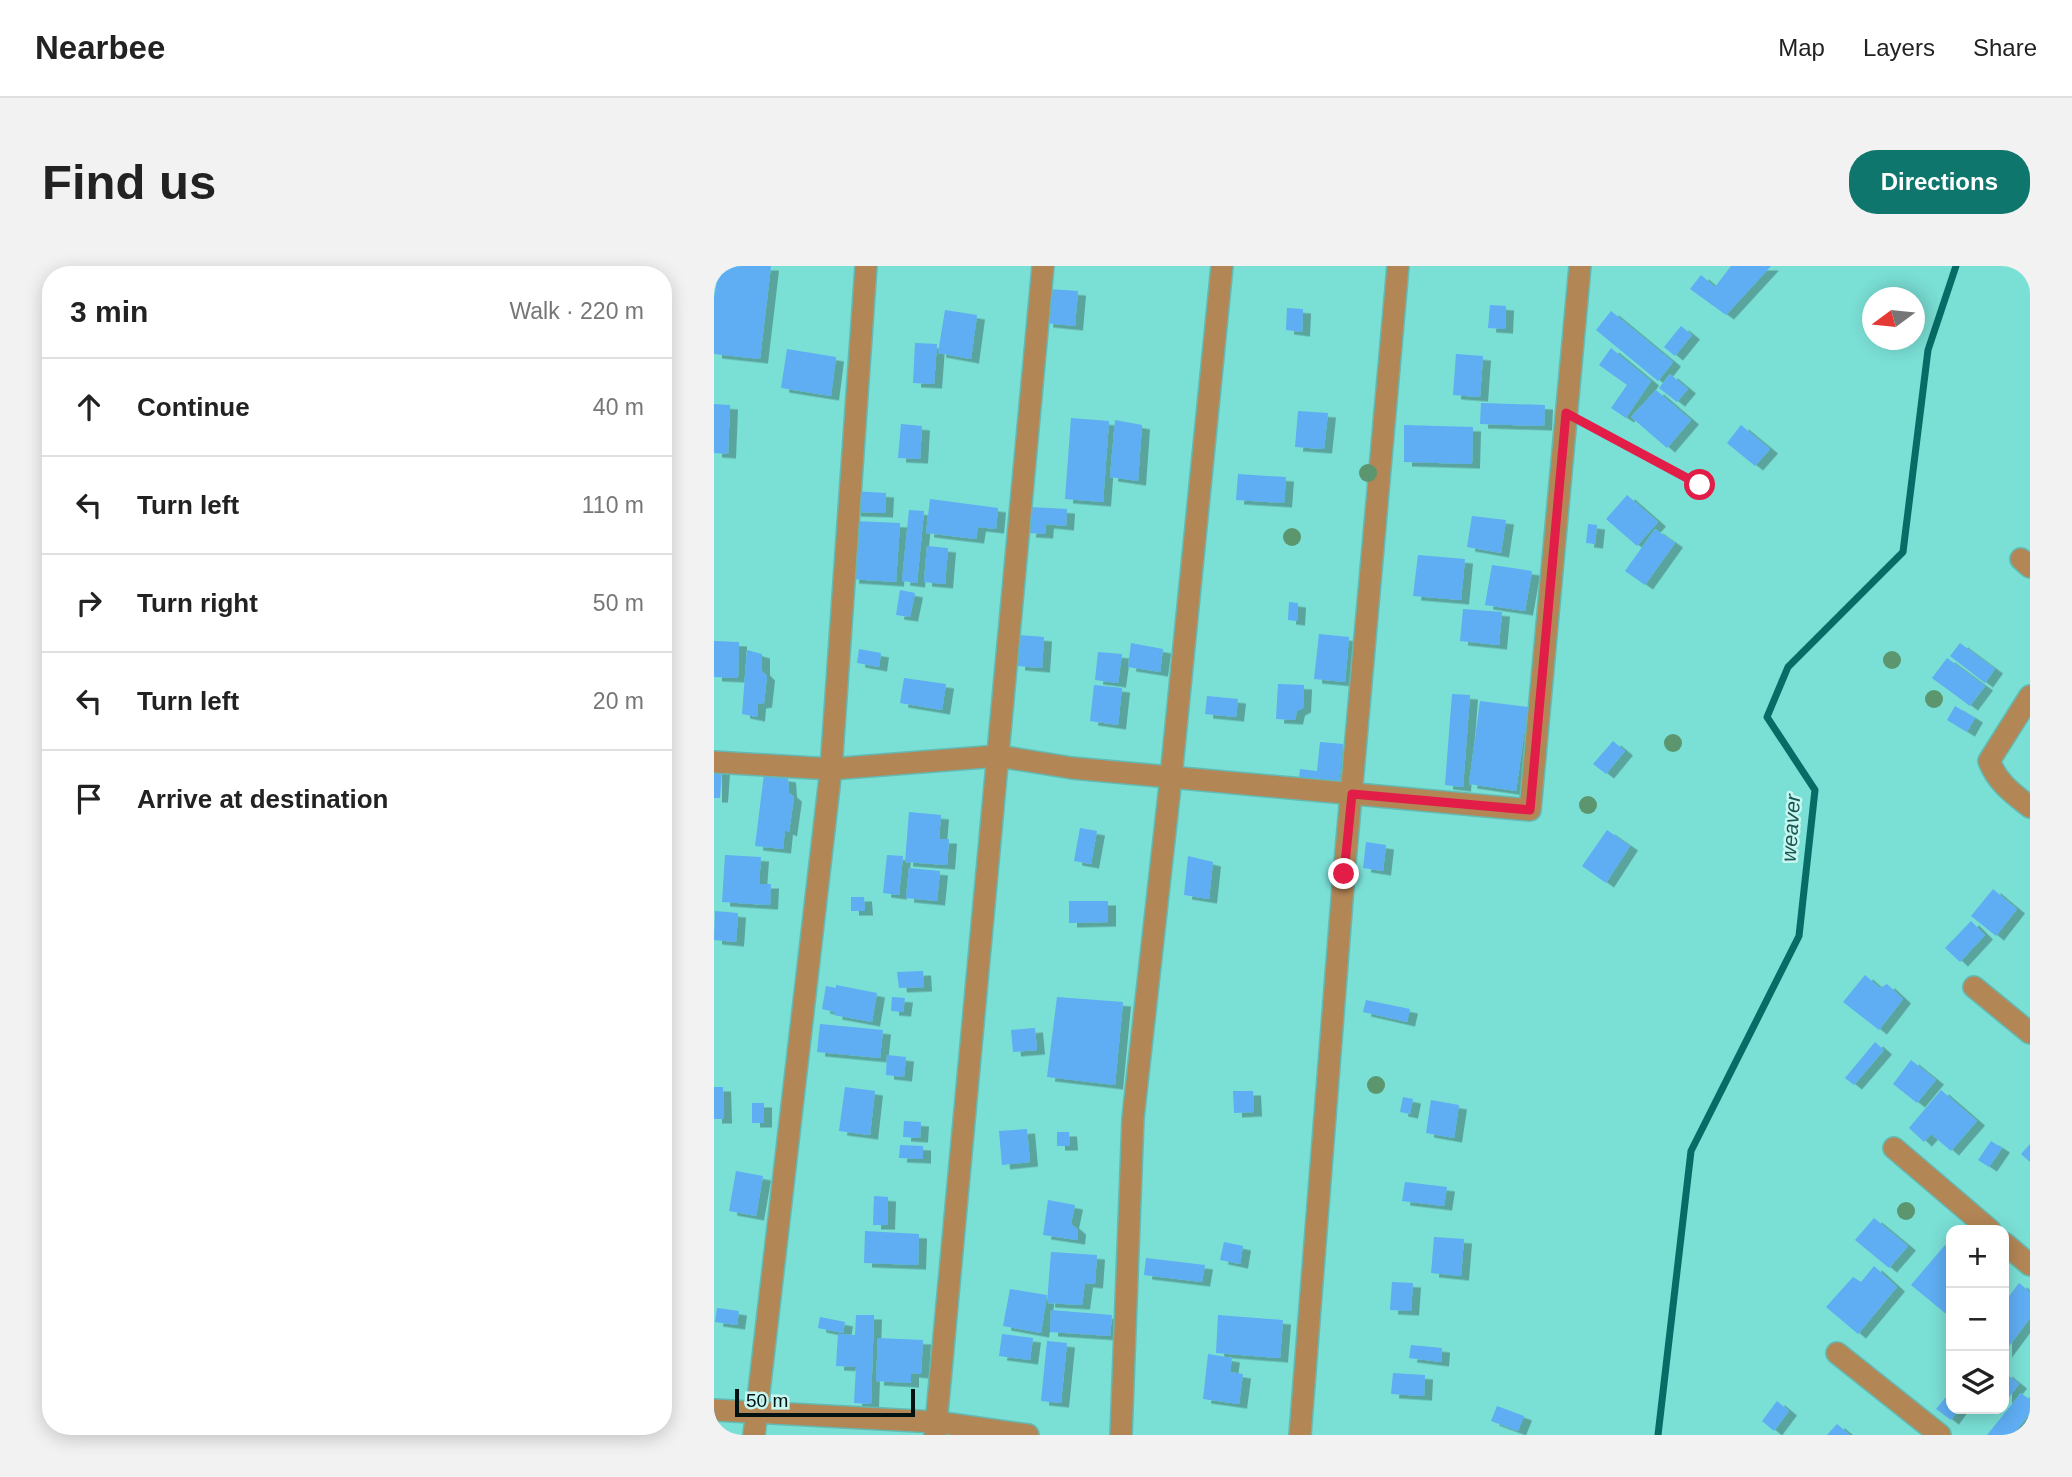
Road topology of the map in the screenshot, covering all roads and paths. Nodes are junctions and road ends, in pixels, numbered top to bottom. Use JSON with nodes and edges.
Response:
{"nodes":[{"id":1,"x":866,"y":266,"type":"edge"},
{"id":2,"x":1043,"y":266,"type":"edge"},
{"id":3,"x":1222,"y":266,"type":"edge"},
{"id":4,"x":1398,"y":266,"type":"edge"},
{"id":5,"x":1580,"y":266,"type":"edge"},
{"id":6,"x":1566,"y":413,"type":"junction"},
{"id":7,"x":1700,"y":485,"type":"dead end"},
{"id":8,"x":2030,"y":695,"type":"edge"},
{"id":9,"x":998,"y":755,"type":"junction"},
{"id":10,"x":714,"y":762,"type":"edge"},
{"id":11,"x":831,"y":769,"type":"junction"},
{"id":12,"x":1171,"y":777,"type":"junction"},
{"id":13,"x":1352,"y":794,"type":"junction"},
{"id":14,"x":2030,"y":807,"type":"edge"},
{"id":15,"x":1974,"y":987,"type":"dead end"},
{"id":16,"x":2030,"y":1034,"type":"edge"},
{"id":17,"x":1894,"y":1147,"type":"dead end"},
{"id":18,"x":1984,"y":1225,"type":"edge"},
{"id":19,"x":2009,"y":1246,"type":"edge"},
{"id":20,"x":2030,"y":1265,"type":"edge"},
{"id":21,"x":1837,"y":1353,"type":"dead end"},
{"id":22,"x":714,"y":1410,"type":"edge"},
{"id":23,"x":756,"y":1413,"type":"junction"},
{"id":24,"x":935,"y":1429,"type":"edge"},
{"id":25,"x":754,"y":1435,"type":"edge"},
{"id":26,"x":1028,"y":1435,"type":"edge"},
{"id":27,"x":1121,"y":1435,"type":"edge"},
{"id":28,"x":1300,"y":1435,"type":"edge"},
{"id":29,"x":1940,"y":1435,"type":"edge"}],
"edges":[{"from":1,"to":11,"type":"street"},
{"from":2,"to":9,"type":"street"},
{"from":3,"to":12,"type":"street"},
{"from":4,"to":13,"type":"street"},
{"from":5,"to":6,"type":"street"},
{"from":6,"to":7,"type":"path"},
{"from":6,"to":13,"type":"street"},
{"from":8,"to":14,"type":"street"},
{"from":9,"to":11,"type":"street"},
{"from":9,"to":12,"type":"street"},
{"from":9,"to":24,"type":"street"},
{"from":10,"to":11,"type":"street"},
{"from":11,"to":23,"type":"street"},
{"from":12,"to":13,"type":"street"},
{"from":12,"to":27,"type":"street"},
{"from":13,"to":28,"type":"street"},
{"from":15,"to":16,"type":"street"},
{"from":17,"to":18,"type":"street"},
{"from":19,"to":20,"type":"street"},
{"from":21,"to":29,"type":"street"},
{"from":22,"to":23,"type":"street"},
{"from":23,"to":24,"type":"street"},
{"from":23,"to":25,"type":"street"},
{"from":24,"to":26,"type":"street"}]}
